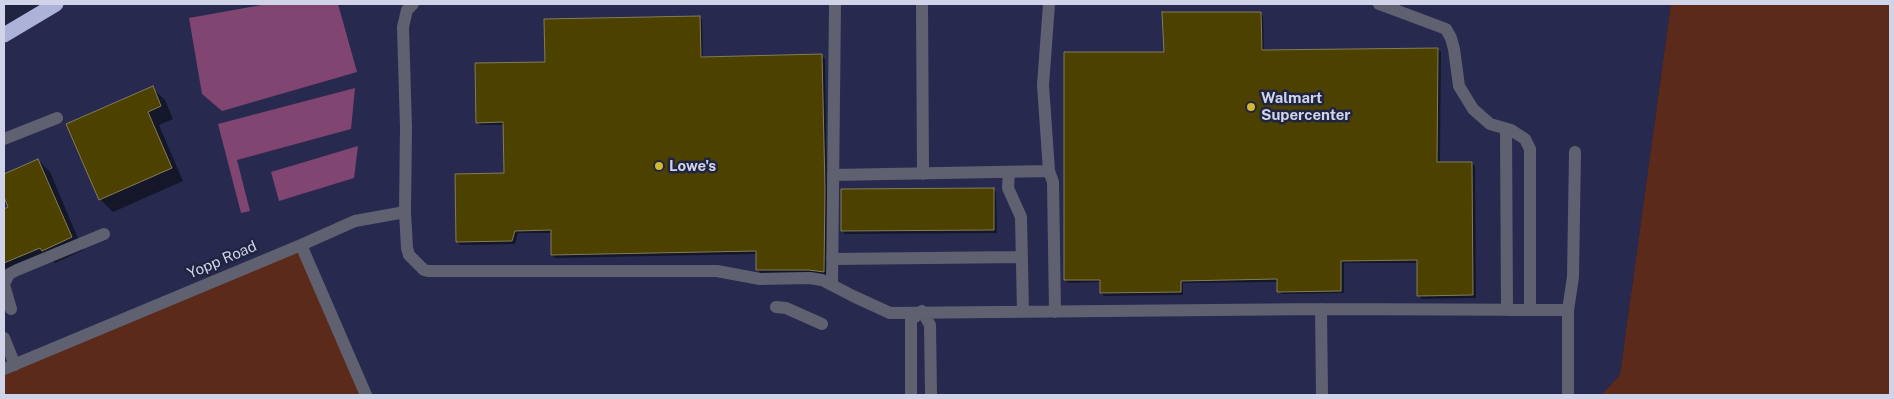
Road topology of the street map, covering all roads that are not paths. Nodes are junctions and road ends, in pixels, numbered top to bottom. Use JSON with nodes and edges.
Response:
{"nodes":[{"id":1,"x":56,"y":4,"type":"edge"},
{"id":2,"x":413,"y":4,"type":"edge"},
{"id":3,"x":835,"y":4,"type":"edge"},
{"id":4,"x":922,"y":4,"type":"edge"},
{"id":5,"x":1049,"y":4,"type":"edge"},
{"id":6,"x":1379,"y":4,"type":"edge"},
{"id":7,"x":4,"y":35,"type":"edge"},
{"id":8,"x":57,"y":118,"type":"dead end"},
{"id":9,"x":1506,"y":129,"type":"junction"},
{"id":10,"x":4,"y":139,"type":"edge"},
{"id":11,"x":1575,"y":152,"type":"dead end"},
{"id":12,"x":1049,"y":171,"type":"junction"},
{"id":13,"x":1009,"y":172,"type":"junction"},
{"id":14,"x":923,"y":174,"type":"junction"},
{"id":15,"x":833,"y":175,"type":"junction"},
{"id":16,"x":406,"y":212,"type":"junction"},
{"id":17,"x":104,"y":234,"type":"dead end"},
{"id":18,"x":301,"y":245,"type":"junction"},
{"id":19,"x":1022,"y":257,"type":"junction"},
{"id":20,"x":832,"y":259,"type":"junction"},
{"id":21,"x":832,"y":284,"type":"junction"},
{"id":22,"x":4,"y":285,"type":"edge"},
{"id":23,"x":776,"y":307,"type":"dead end"},
{"id":24,"x":12,"y":309,"type":"dead end"},
{"id":25,"x":1321,"y":309,"type":"junction"},
{"id":26,"x":1507,"y":310,"type":"junction"},
{"id":27,"x":1530,"y":310,"type":"junction"},
{"id":28,"x":1568,"y":310,"type":"junction"},
{"id":29,"x":922,"y":312,"type":"junction"},
{"id":30,"x":1023,"y":312,"type":"junction"},
{"id":31,"x":1055,"y":312,"type":"junction"},
{"id":32,"x":822,"y":324,"type":"dead end"},
{"id":33,"x":4,"y":338,"type":"edge"},
{"id":34,"x":9,"y":367,"type":"edge"},
{"id":35,"x":366,"y":395,"type":"edge"},
{"id":36,"x":911,"y":395,"type":"edge"},
{"id":37,"x":931,"y":395,"type":"edge"},
{"id":38,"x":1322,"y":395,"type":"edge"},
{"id":39,"x":1568,"y":395,"type":"edge"}],
"edges":[{"from":1,"to":7,"type":"highway"},
{"from":2,"to":16,"type":"street"},
{"from":3,"to":15,"type":"street"},
{"from":4,"to":14,"type":"street"},
{"from":5,"to":12,"type":"street"},
{"from":6,"to":9,"type":"street"},
{"from":8,"to":10,"type":"street"},
{"from":9,"to":26,"type":"street"},
{"from":9,"to":27,"type":"street"},
{"from":11,"to":28,"type":"street"},
{"from":12,"to":13,"type":"street"},
{"from":12,"to":31,"type":"street"},
{"from":13,"to":14,"type":"street"},
{"from":13,"to":19,"type":"street"},
{"from":14,"to":15,"type":"street"},
{"from":15,"to":20,"type":"street"},
{"from":16,"to":18,"type":"street","name":"Yopp Road"},
{"from":16,"to":21,"type":"street"},
{"from":17,"to":22,"type":"street"},
{"from":18,"to":34,"type":"street","name":"Yopp Road"},
{"from":18,"to":35,"type":"street"},
{"from":19,"to":20,"type":"street"},
{"from":19,"to":30,"type":"street"},
{"from":20,"to":21,"type":"street"},
{"from":21,"to":29,"type":"street"},
{"from":22,"to":24,"type":"street"},
{"from":23,"to":32,"type":"street"},
{"from":25,"to":26,"type":"street"},
{"from":25,"to":31,"type":"street"},
{"from":25,"to":38,"type":"street"},
{"from":26,"to":27,"type":"street"},
{"from":27,"to":28,"type":"street"},
{"from":28,"to":39,"type":"street"},
{"from":29,"to":30,"type":"street"},
{"from":29,"to":36,"type":"street"},
{"from":29,"to":37,"type":"street"},
{"from":30,"to":31,"type":"street"},
{"from":33,"to":34,"type":"street"}]}
